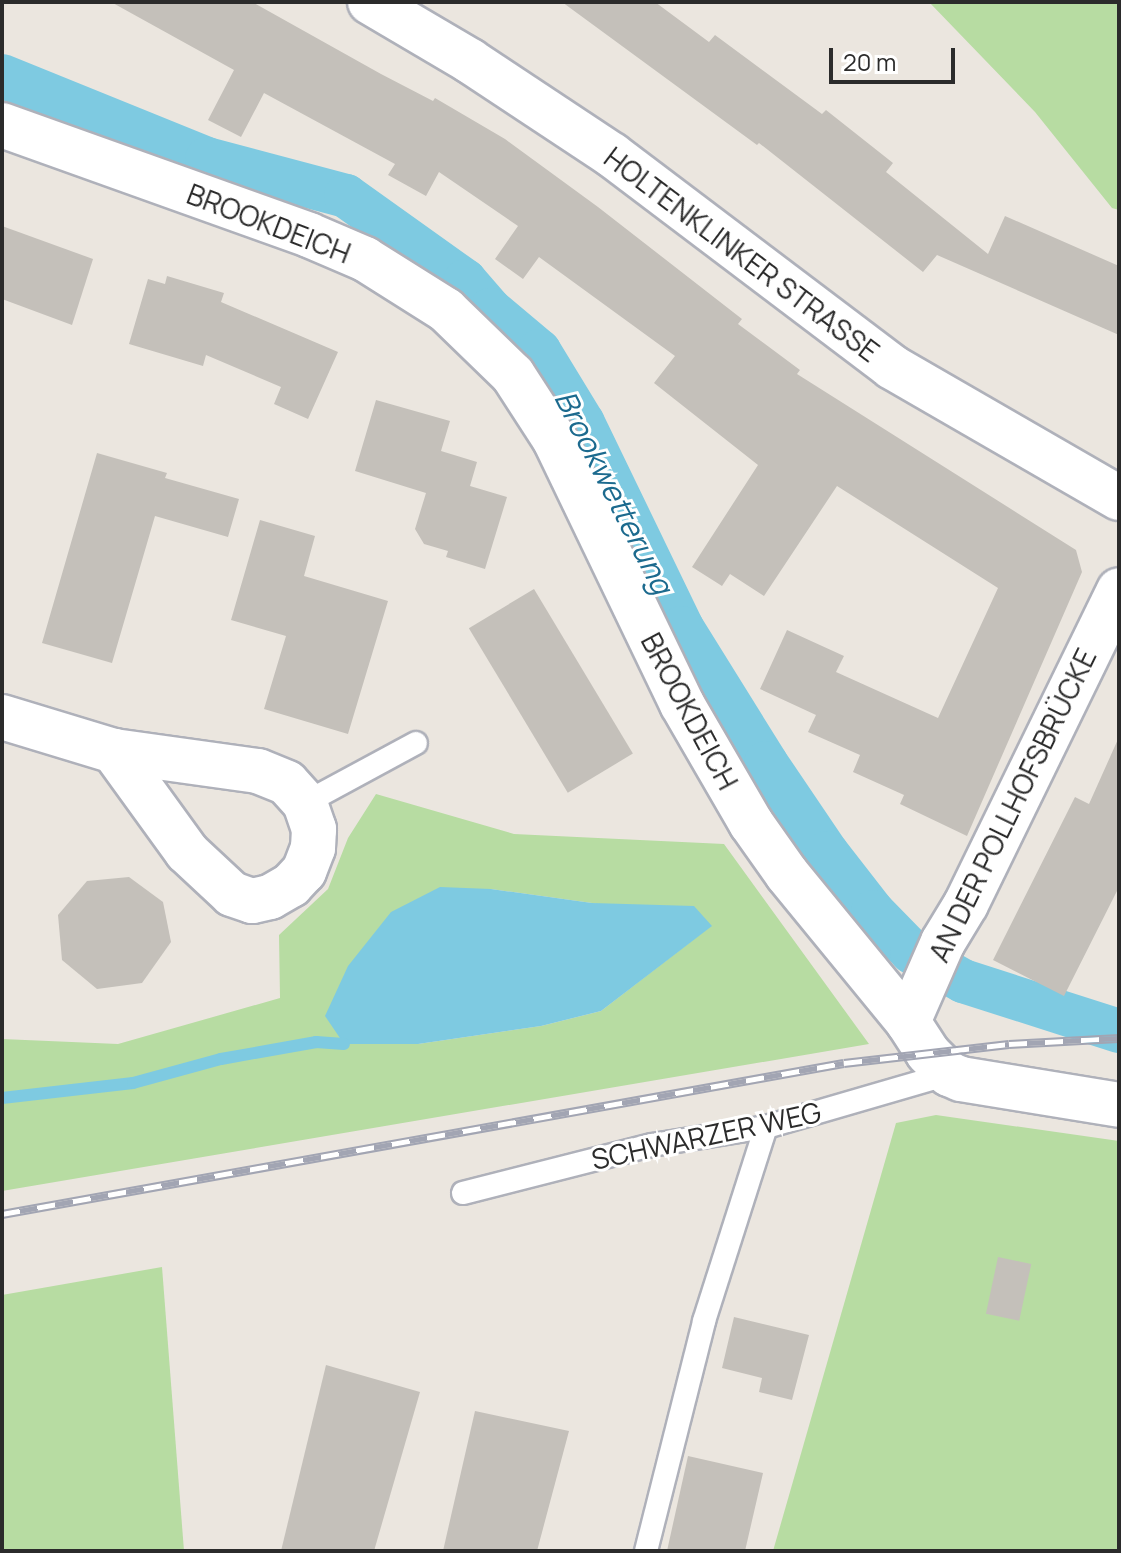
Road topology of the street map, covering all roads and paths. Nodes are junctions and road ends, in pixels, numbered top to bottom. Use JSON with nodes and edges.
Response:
{"nodes":[{"id":1,"x":370,"y":2,"type":"edge"},
{"id":2,"x":2,"y":125,"type":"edge"},
{"id":3,"x":1119,"y":498,"type":"edge"},
{"id":4,"x":1119,"y":590,"type":"edge"},
{"id":5,"x":2,"y":717,"type":"edge"},
{"id":6,"x":416,"y":743,"type":"dead end"},
{"id":7,"x":114,"y":751,"type":"junction"},
{"id":8,"x":305,"y":803,"type":"junction"},
{"id":9,"x":908,"y":1022,"type":"junction"},
{"id":10,"x":949,"y":1074,"type":"junction"},
{"id":11,"x":1119,"y":1105,"type":"edge"},
{"id":12,"x":766,"y":1127,"type":"junction"},
{"id":13,"x":463,"y":1193,"type":"dead end"},
{"id":14,"x":646,"y":1551,"type":"edge"}],
"edges":[{"from":1,"to":3,"type":"street","name":"HOLTENKLINKER STRASSE"},
{"from":2,"to":9,"type":"street","name":"BROOKDEICH"},
{"from":4,"to":9,"type":"street","name":"AN DER POLLHOFSBRÜCKE"},
{"from":5,"to":7,"type":"street"},
{"from":6,"to":8,"type":"lane"},
{"from":7,"to":8,"type":"street"},
{"from":7,"to":8,"type":"street"},
{"from":9,"to":10,"type":"street","name":"BROOKDEICH"},
{"from":10,"to":11,"type":"street"},
{"from":10,"to":12,"type":"lane","name":"SCHWARZER WEG"},
{"from":12,"to":13,"type":"lane","name":"SCHWARZER WEG"},
{"from":12,"to":14,"type":"lane"}]}
